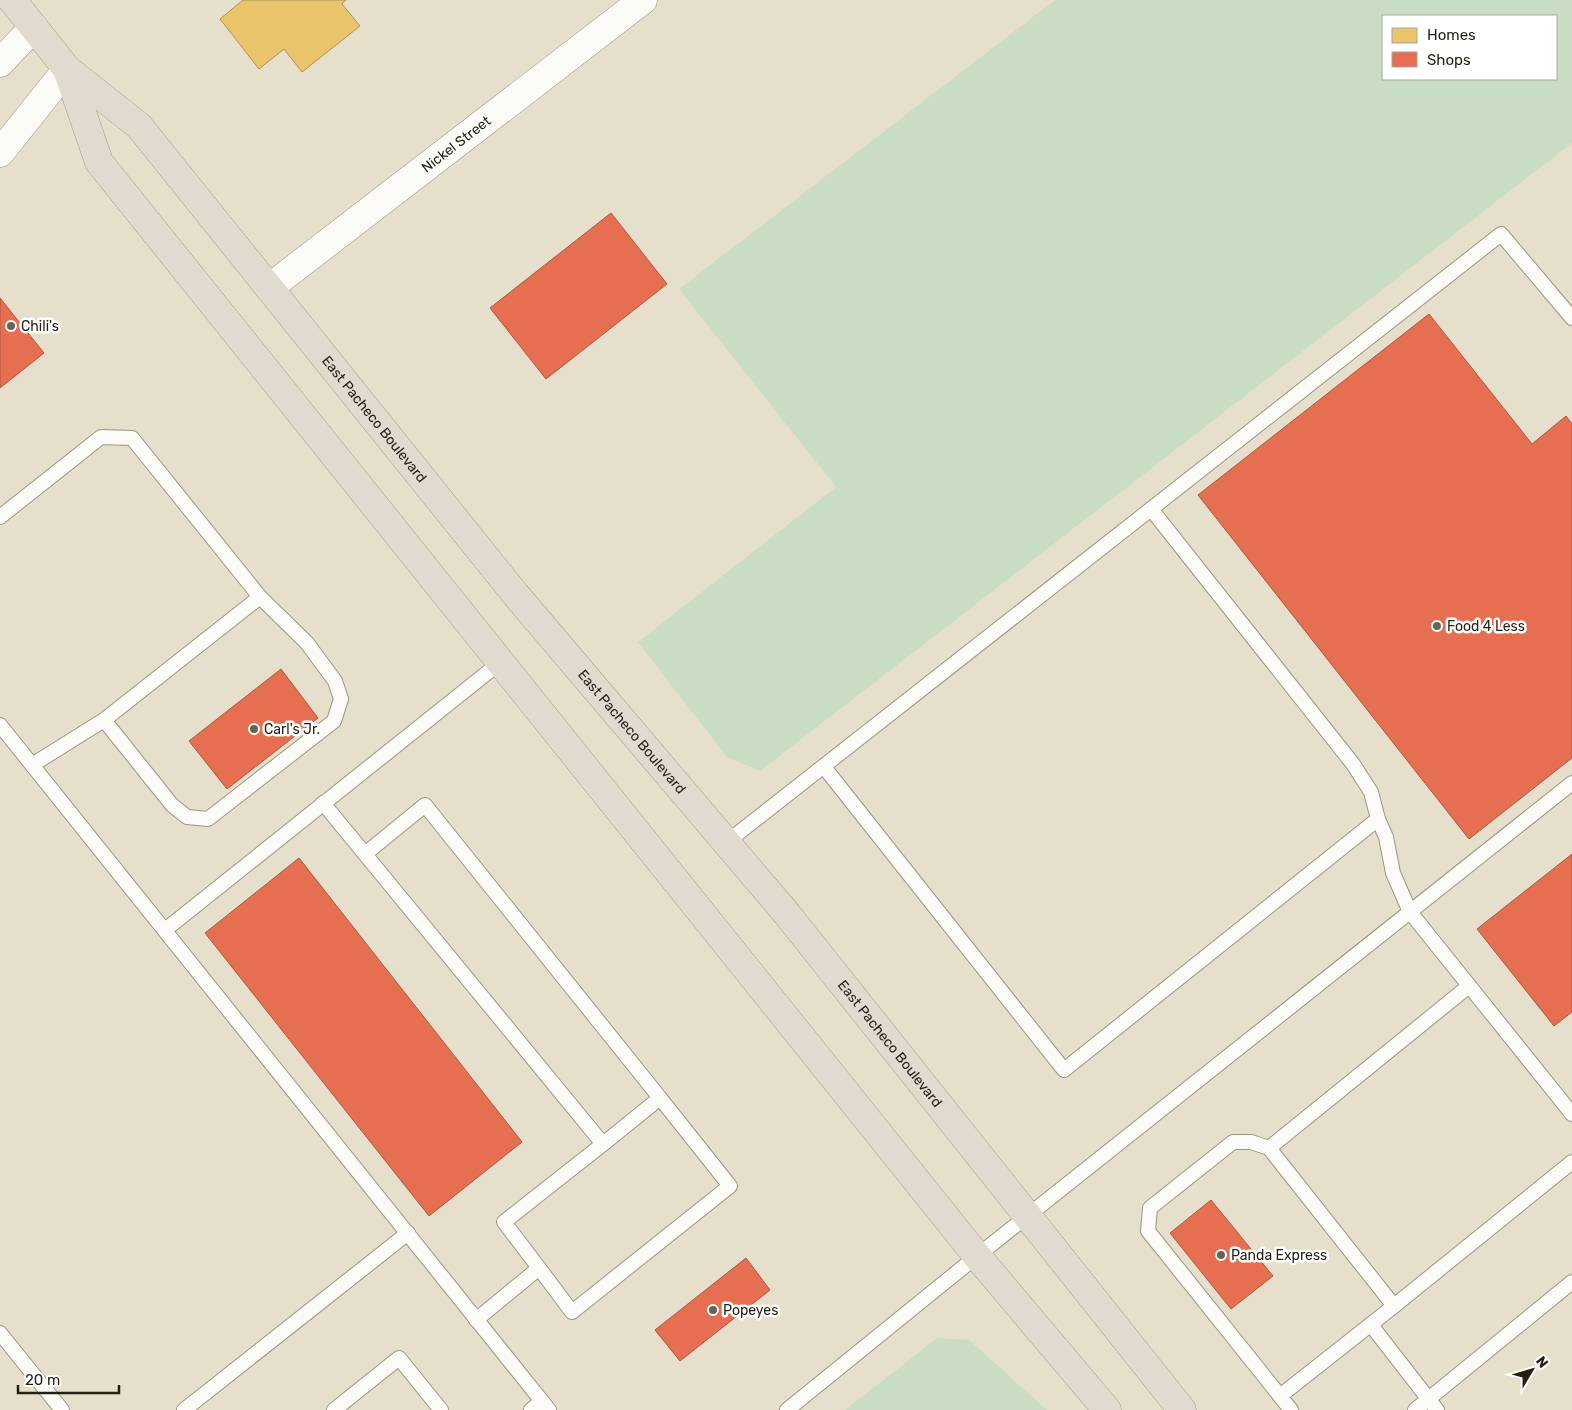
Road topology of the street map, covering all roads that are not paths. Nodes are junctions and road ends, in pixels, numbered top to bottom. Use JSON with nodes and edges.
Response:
{"nodes":[{"id":1,"x":12,"y":0,"type":"edge"},
{"id":2,"x":643,"y":0,"type":"edge"},
{"id":3,"x":34,"y":27,"type":"junction"},
{"id":4,"x":0,"y":64,"type":"edge"},
{"id":5,"x":67,"y":69,"type":"junction"},
{"id":6,"x":0,"y":153,"type":"edge"},
{"id":7,"x":269,"y":288,"type":"junction"},
{"id":8,"x":1572,"y":318,"type":"edge"},
{"id":9,"x":1151,"y":509,"type":"junction"},
{"id":10,"x":0,"y":517,"type":"edge"},
{"id":11,"x":260,"y":597,"type":"junction"},
{"id":12,"x":502,"y":662,"type":"junction"},
{"id":13,"x":104,"y":720,"type":"junction"},
{"id":14,"x":0,"y":725,"type":"edge"},
{"id":15,"x":32,"y":765,"type":"junction"},
{"id":16,"x":824,"y":767,"type":"junction"},
{"id":17,"x":1572,"y":783,"type":"edge"},
{"id":18,"x":323,"y":803,"type":"junction"},
{"id":19,"x":1378,"y":819,"type":"junction"},
{"id":20,"x":727,"y":842,"type":"junction"},
{"id":21,"x":366,"y":854,"type":"junction"},
{"id":22,"x":1410,"y":912,"type":"junction"},
{"id":23,"x":165,"y":930,"type":"junction"},
{"id":24,"x":1469,"y":986,"type":"junction"},
{"id":25,"x":660,"y":1098,"type":"junction"},
{"id":26,"x":1572,"y":1114,"type":"edge"},
{"id":27,"x":603,"y":1144,"type":"junction"},
{"id":28,"x":1268,"y":1148,"type":"junction"},
{"id":29,"x":1572,"y":1162,"type":"edge"},
{"id":30,"x":1029,"y":1216,"type":"junction"},
{"id":31,"x":408,"y":1233,"type":"junction"},
{"id":32,"x":977,"y":1256,"type":"junction"},
{"id":33,"x":539,"y":1268,"type":"junction"},
{"id":34,"x":1572,"y":1282,"type":"edge"},
{"id":35,"x":1394,"y":1306,"type":"junction"},
{"id":36,"x":476,"y":1320,"type":"junction"},
{"id":37,"x":1371,"y":1325,"type":"junction"},
{"id":38,"x":0,"y":1333,"type":"edge"},
{"id":39,"x":1280,"y":1396,"type":"junction"},
{"id":40,"x":1433,"y":1405,"type":"edge"},
{"id":41,"x":546,"y":1406,"type":"edge"},
{"id":42,"x":62,"y":1410,"type":"edge"},
{"id":43,"x":184,"y":1410,"type":"edge"},
{"id":44,"x":334,"y":1410,"type":"edge"},
{"id":45,"x":441,"y":1410,"type":"edge"},
{"id":46,"x":531,"y":1410,"type":"edge"},
{"id":47,"x":787,"y":1410,"type":"edge"},
{"id":48,"x":1107,"y":1410,"type":"edge"},
{"id":49,"x":1182,"y":1410,"type":"edge"},
{"id":50,"x":1291,"y":1410,"type":"edge"},
{"id":51,"x":1415,"y":1410,"type":"edge"}],
"edges":[{"from":1,"to":3,"type":"highway","name":"East Pacheco Boulevard"},
{"from":2,"to":7,"type":"street","name":"Nickel Street"},
{"from":3,"to":4,"type":"street"},
{"from":3,"to":5,"type":"highway","name":"East Pacheco Boulevard"},
{"from":5,"to":6,"type":"street"},
{"from":5,"to":7,"type":"highway","name":"East Pacheco Boulevard"},
{"from":5,"to":12,"type":"highway","name":"East Pacheco Boulevard"},
{"from":7,"to":20,"type":"highway","name":"East Pacheco Boulevard"},
{"from":8,"to":9,"type":"lane"},
{"from":9,"to":16,"type":"lane"},
{"from":9,"to":19,"type":"lane"},
{"from":10,"to":11,"type":"lane"},
{"from":11,"to":13,"type":"lane"},
{"from":11,"to":13,"type":"lane"},
{"from":12,"to":18,"type":"lane"},
{"from":12,"to":32,"type":"highway","name":"East Pacheco Boulevard"},
{"from":13,"to":15,"type":"lane"},
{"from":14,"to":15,"type":"lane"},
{"from":15,"to":23,"type":"lane"},
{"from":16,"to":19,"type":"lane"},
{"from":16,"to":20,"type":"lane"},
{"from":17,"to":22,"type":"lane"},
{"from":18,"to":21,"type":"lane"},
{"from":18,"to":23,"type":"lane"},
{"from":19,"to":22,"type":"lane"},
{"from":20,"to":30,"type":"highway","name":"East Pacheco Boulevard"},
{"from":21,"to":25,"type":"lane"},
{"from":21,"to":27,"type":"lane"},
{"from":22,"to":24,"type":"lane"},
{"from":22,"to":30,"type":"lane"},
{"from":23,"to":31,"type":"lane"},
{"from":24,"to":26,"type":"lane"},
{"from":24,"to":28,"type":"lane"},
{"from":25,"to":27,"type":"lane"},
{"from":25,"to":33,"type":"lane"},
{"from":27,"to":33,"type":"lane"},
{"from":28,"to":35,"type":"lane"},
{"from":28,"to":39,"type":"lane"},
{"from":29,"to":35,"type":"lane"},
{"from":30,"to":32,"type":"lane"},
{"from":30,"to":49,"type":"highway","name":"East Pacheco Boulevard"},
{"from":31,"to":36,"type":"lane"},
{"from":31,"to":43,"type":"lane"},
{"from":32,"to":47,"type":"lane"},
{"from":32,"to":48,"type":"highway","name":"East Pacheco Boulevard"},
{"from":33,"to":36,"type":"lane"},
{"from":34,"to":40,"type":"lane"},
{"from":35,"to":37,"type":"lane"},
{"from":36,"to":41,"type":"lane"},
{"from":37,"to":39,"type":"lane"},
{"from":37,"to":40,"type":"lane"},
{"from":38,"to":42,"type":"lane"},
{"from":39,"to":50,"type":"lane"},
{"from":40,"to":51,"type":"lane"},
{"from":41,"to":46,"type":"lane"},
{"from":44,"to":45,"type":"lane"}]}
